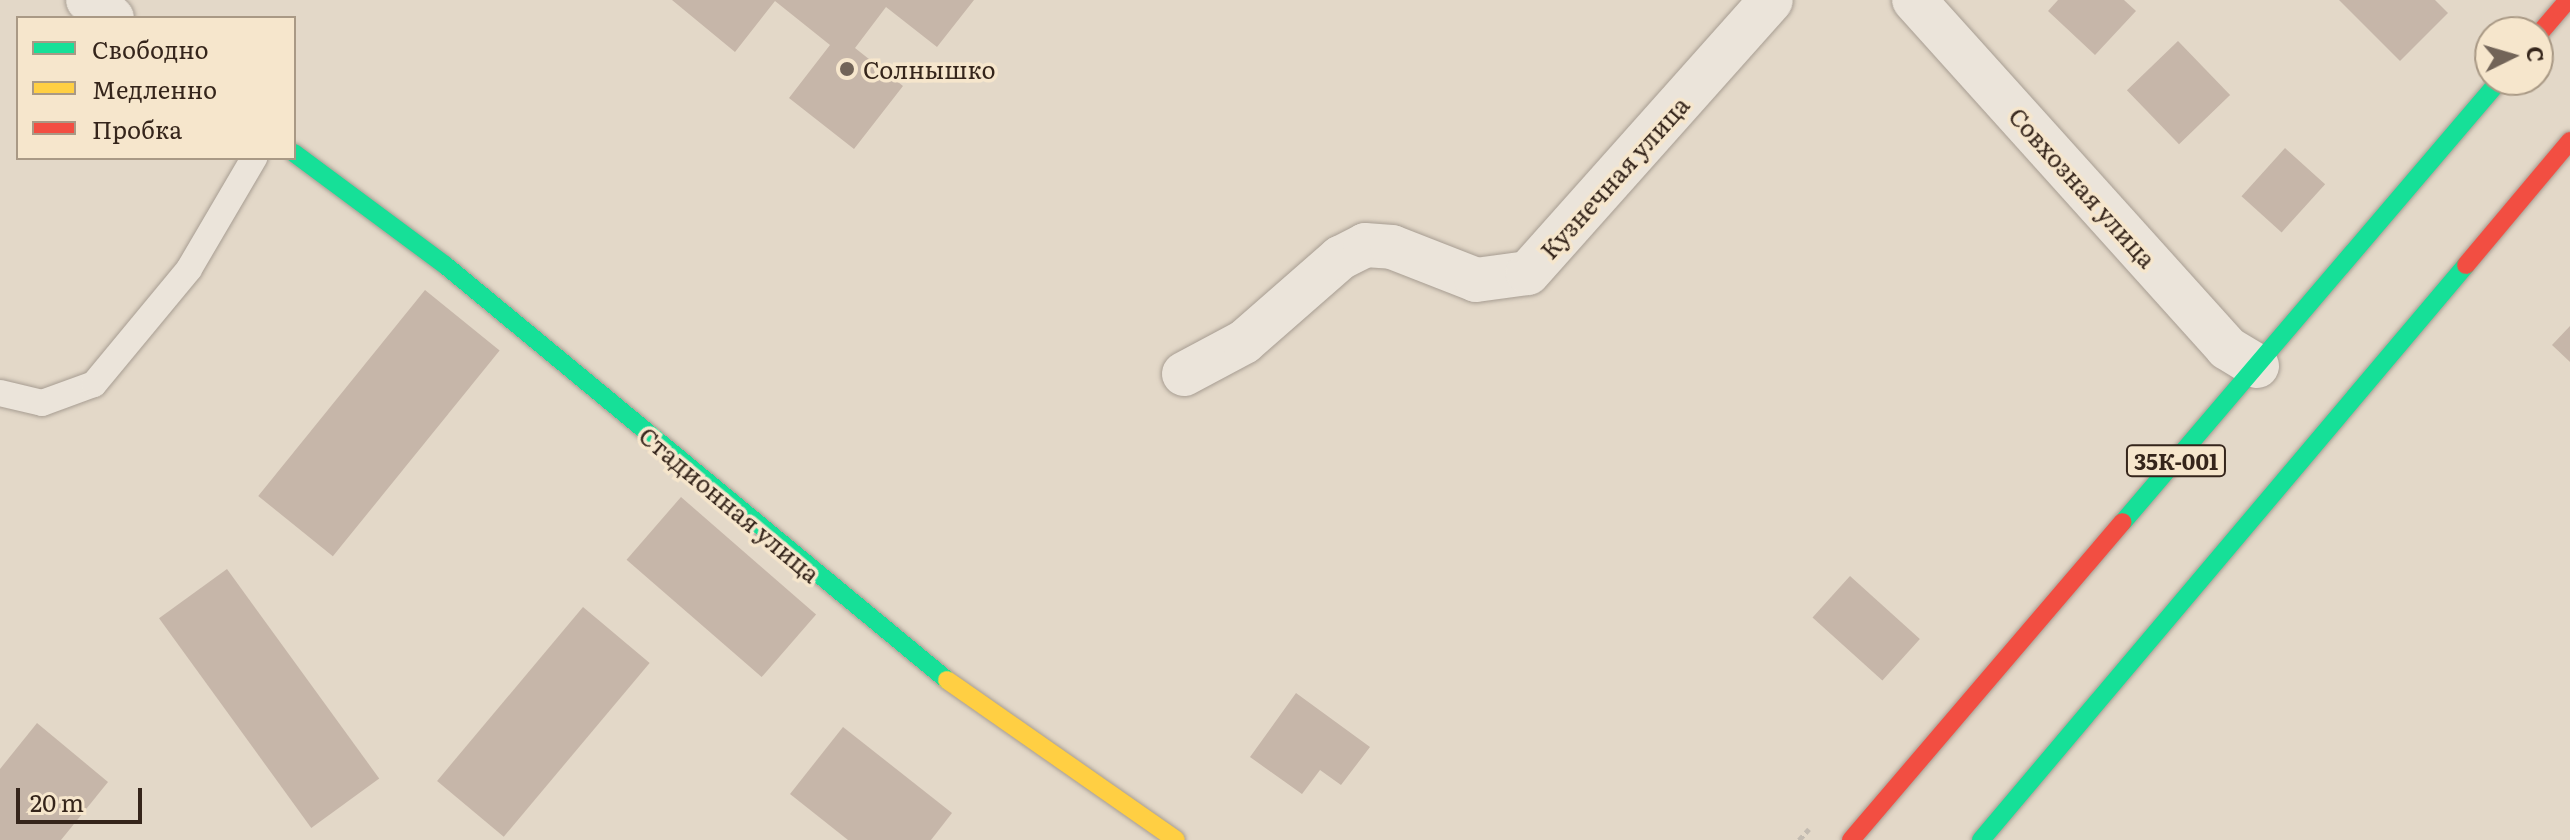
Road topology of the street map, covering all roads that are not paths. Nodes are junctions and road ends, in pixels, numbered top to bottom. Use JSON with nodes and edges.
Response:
{"nodes":[{"id":1,"x":88,"y":0,"type":"edge"},
{"id":2,"x":1771,"y":0,"type":"edge"},
{"id":3,"x":1914,"y":0,"type":"edge"},
{"id":4,"x":2568,"y":0,"type":"edge"},
{"id":5,"x":109,"y":16,"type":"edge"},
{"id":6,"x":2554,"y":16,"type":"edge"},
{"id":7,"x":2486,"y":96,"type":"edge"},
{"id":8,"x":2570,"y":141,"type":"edge"},
{"id":9,"x":296,"y":154,"type":"edge"},
{"id":10,"x":253,"y":160,"type":"edge"},
{"id":11,"x":2257,"y":366,"type":"junction"},
{"id":12,"x":1184,"y":374,"type":"dead end"},
{"id":13,"x":0,"y":393,"type":"edge"},
{"id":14,"x":1176,"y":840,"type":"edge"},
{"id":15,"x":1851,"y":840,"type":"edge"},
{"id":16,"x":1981,"y":840,"type":"edge"}],
"edges":[{"from":1,"to":5,"type":"street"},
{"from":2,"to":12,"type":"street","name":"Кузнечная улица"},
{"from":3,"to":11,"type":"street","name":"Совхозная улица"},
{"from":4,"to":6,"type":"main road"},
{"from":7,"to":11,"type":"main road","number":"35К-001"},
{"from":8,"to":16,"type":"main road"},
{"from":9,"to":14,"type":"main road","name":"Стадионная улица"},
{"from":10,"to":13,"type":"lane"},
{"from":11,"to":15,"type":"main road","number":"35К-001"}]}
